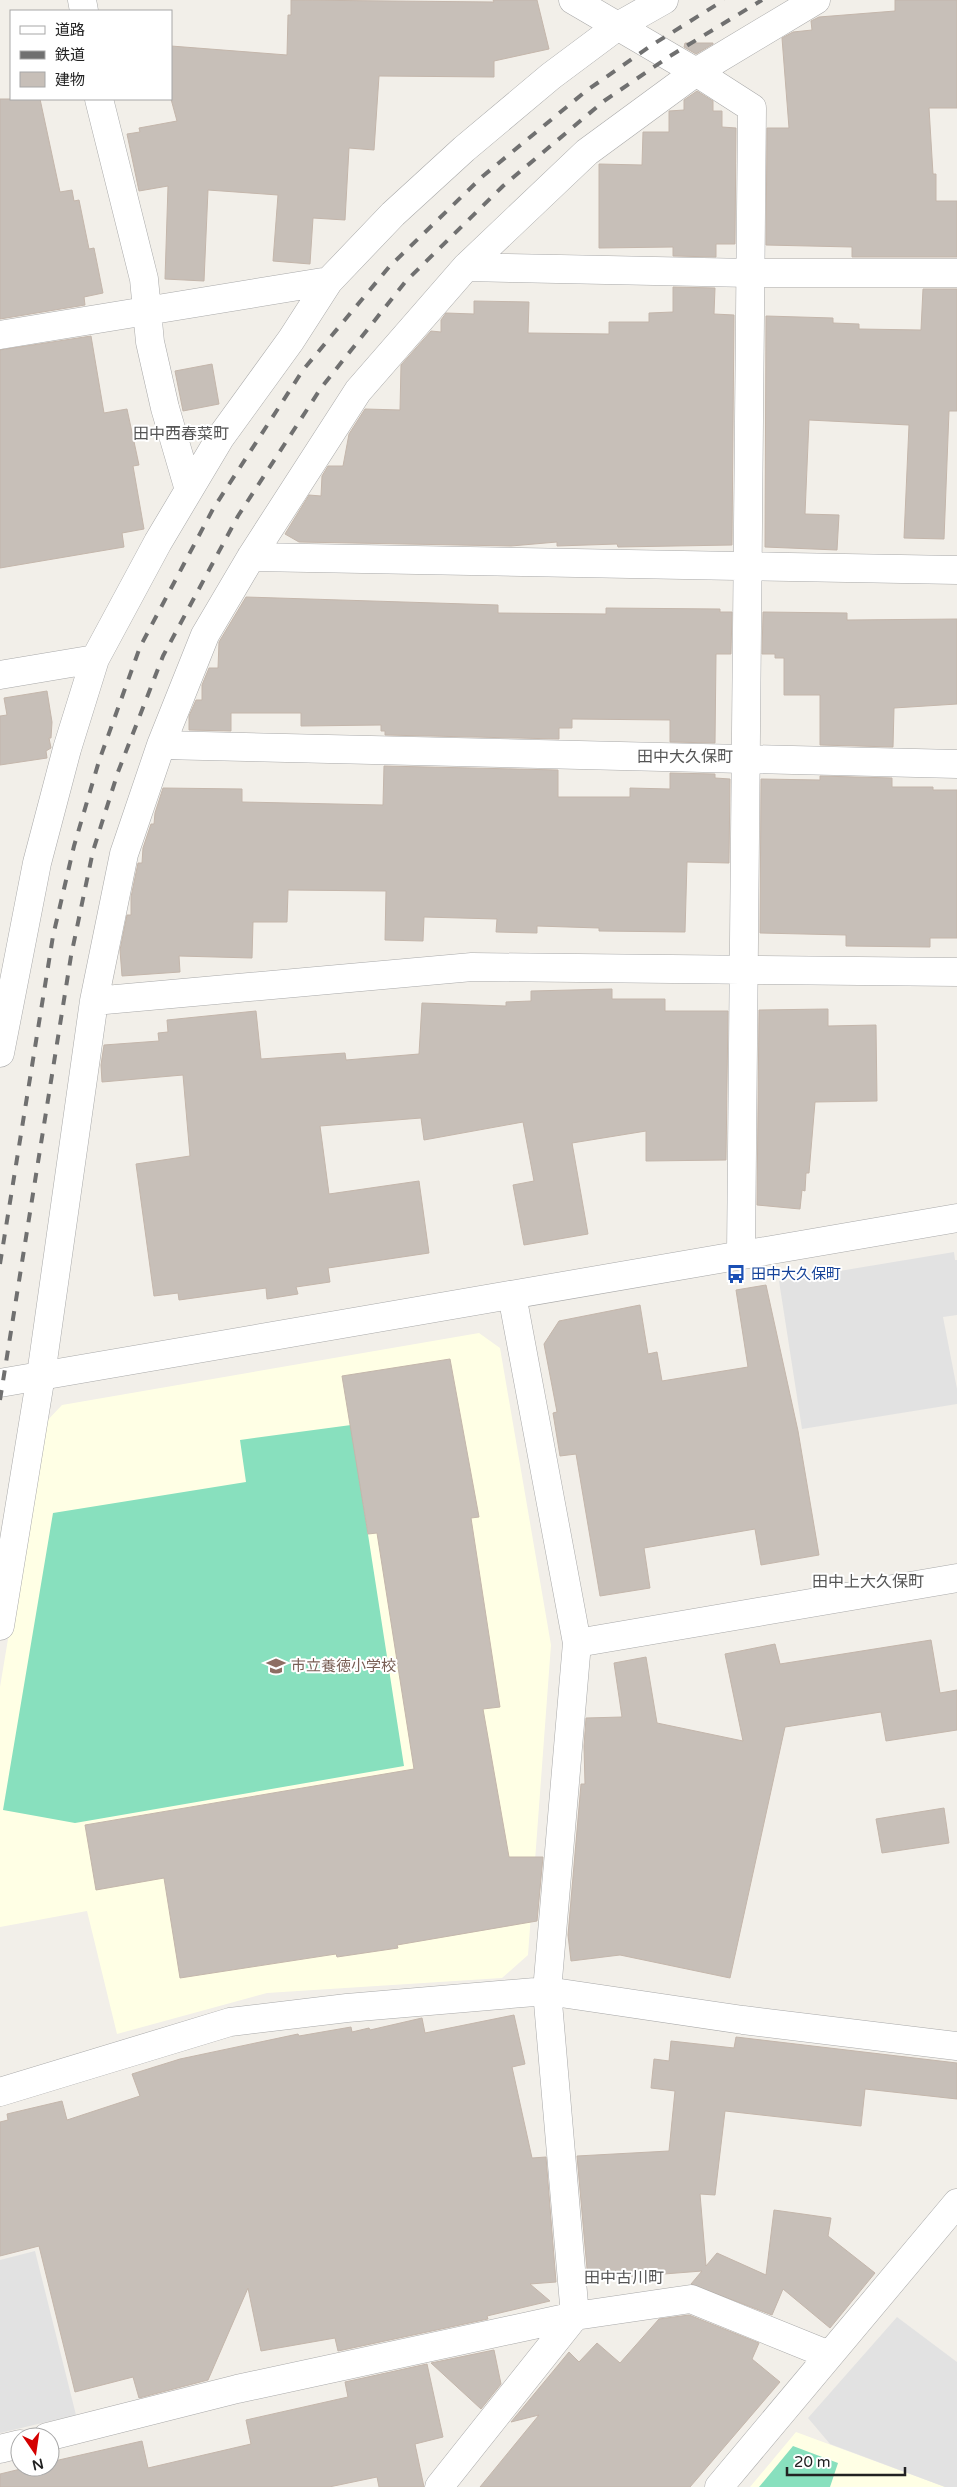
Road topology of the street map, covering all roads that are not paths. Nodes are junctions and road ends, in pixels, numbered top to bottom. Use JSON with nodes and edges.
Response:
{"nodes":[{"id":1,"x":573,"y":0,"type":"edge"},
{"id":2,"x":664,"y":0,"type":"edge"},
{"id":3,"x":816,"y":0,"type":"edge"},
{"id":4,"x":618,"y":26,"type":"junction"},
{"id":5,"x":696,"y":72,"type":"junction"},
{"id":6,"x":99,"y":100,"type":"edge"},
{"id":7,"x":466,"y":268,"type":"junction"},
{"id":8,"x":750,"y":272,"type":"junction"},
{"id":9,"x":957,"y":273,"type":"edge"},
{"id":10,"x":329,"y":280,"type":"junction"},
{"id":11,"x":148,"y":311,"type":"junction"},
{"id":12,"x":0,"y":335,"type":"edge"},
{"id":13,"x":189,"y":490,"type":"junction"},
{"id":14,"x":251,"y":557,"type":"junction"},
{"id":15,"x":747,"y":566,"type":"junction"},
{"id":16,"x":957,"y":570,"type":"edge"},
{"id":17,"x":95,"y":658,"type":"junction"},
{"id":18,"x":0,"y":675,"type":"edge"},
{"id":19,"x":161,"y":745,"type":"junction"},
{"id":20,"x":746,"y":760,"type":"junction"},
{"id":21,"x":957,"y":764,"type":"edge"},
{"id":22,"x":744,"y":971,"type":"junction"},
{"id":23,"x":957,"y":972,"type":"edge"},
{"id":24,"x":94,"y":1001,"type":"junction"},
{"id":25,"x":3,"y":1016,"type":"edge"},
{"id":26,"x":0,"y":1053,"type":"edge"},
{"id":27,"x":957,"y":1218,"type":"edge"},
{"id":28,"x":741,"y":1254,"type":"junction"},
{"id":29,"x":512,"y":1295,"type":"junction"},
{"id":30,"x":41,"y":1375,"type":"junction"},
{"id":31,"x":0,"y":1383,"type":"edge"},
{"id":32,"x":957,"y":1578,"type":"edge"},
{"id":33,"x":0,"y":1626,"type":"edge"},
{"id":34,"x":576,"y":1643,"type":"junction"},
{"id":35,"x":547,"y":1991,"type":"junction"},
{"id":36,"x":957,"y":2046,"type":"edge"},
{"id":37,"x":0,"y":2092,"type":"edge"},
{"id":38,"x":957,"y":2203,"type":"edge"},
{"id":39,"x":575,"y":2316,"type":"junction"},
{"id":40,"x":829,"y":2355,"type":"junction"},
{"id":41,"x":60,"y":2434,"type":"edge"},
{"id":42,"x":439,"y":2487,"type":"edge"},
{"id":43,"x":719,"y":2487,"type":"edge"}],
"edges":[{"from":1,"to":4,"type":"street"},
{"from":2,"to":4,"type":"street"},
{"from":3,"to":5,"type":"street"},
{"from":4,"to":5,"type":"street"},
{"from":4,"to":10,"type":"street"},
{"from":5,"to":7,"type":"street"},
{"from":5,"to":8,"type":"street"},
{"from":6,"to":11,"type":"street"},
{"from":7,"to":8,"type":"street"},
{"from":7,"to":14,"type":"street"},
{"from":8,"to":9,"type":"street"},
{"from":8,"to":15,"type":"street"},
{"from":10,"to":11,"type":"street"},
{"from":10,"to":13,"type":"street"},
{"from":11,"to":12,"type":"street"},
{"from":11,"to":13,"type":"street"},
{"from":13,"to":17,"type":"street"},
{"from":14,"to":15,"type":"street"},
{"from":14,"to":19,"type":"street"},
{"from":15,"to":16,"type":"street"},
{"from":15,"to":20,"type":"street"},
{"from":17,"to":18,"type":"street"},
{"from":17,"to":25,"type":"street"},
{"from":19,"to":20,"type":"street"},
{"from":19,"to":24,"type":"street"},
{"from":20,"to":21,"type":"street"},
{"from":20,"to":22,"type":"street"},
{"from":22,"to":23,"type":"street"},
{"from":22,"to":24,"type":"street"},
{"from":22,"to":28,"type":"street"},
{"from":24,"to":30,"type":"street"},
{"from":25,"to":26,"type":"street"},
{"from":27,"to":28,"type":"street"},
{"from":28,"to":29,"type":"street"},
{"from":29,"to":30,"type":"street"},
{"from":29,"to":34,"type":"street"},
{"from":30,"to":31,"type":"street"},
{"from":30,"to":33,"type":"street"},
{"from":32,"to":34,"type":"street"},
{"from":34,"to":35,"type":"street"},
{"from":35,"to":36,"type":"street"},
{"from":35,"to":37,"type":"street"},
{"from":35,"to":39,"type":"street"},
{"from":38,"to":40,"type":"street"},
{"from":39,"to":40,"type":"street"},
{"from":39,"to":41,"type":"street"},
{"from":39,"to":42,"type":"street"},
{"from":40,"to":43,"type":"street"}]}
